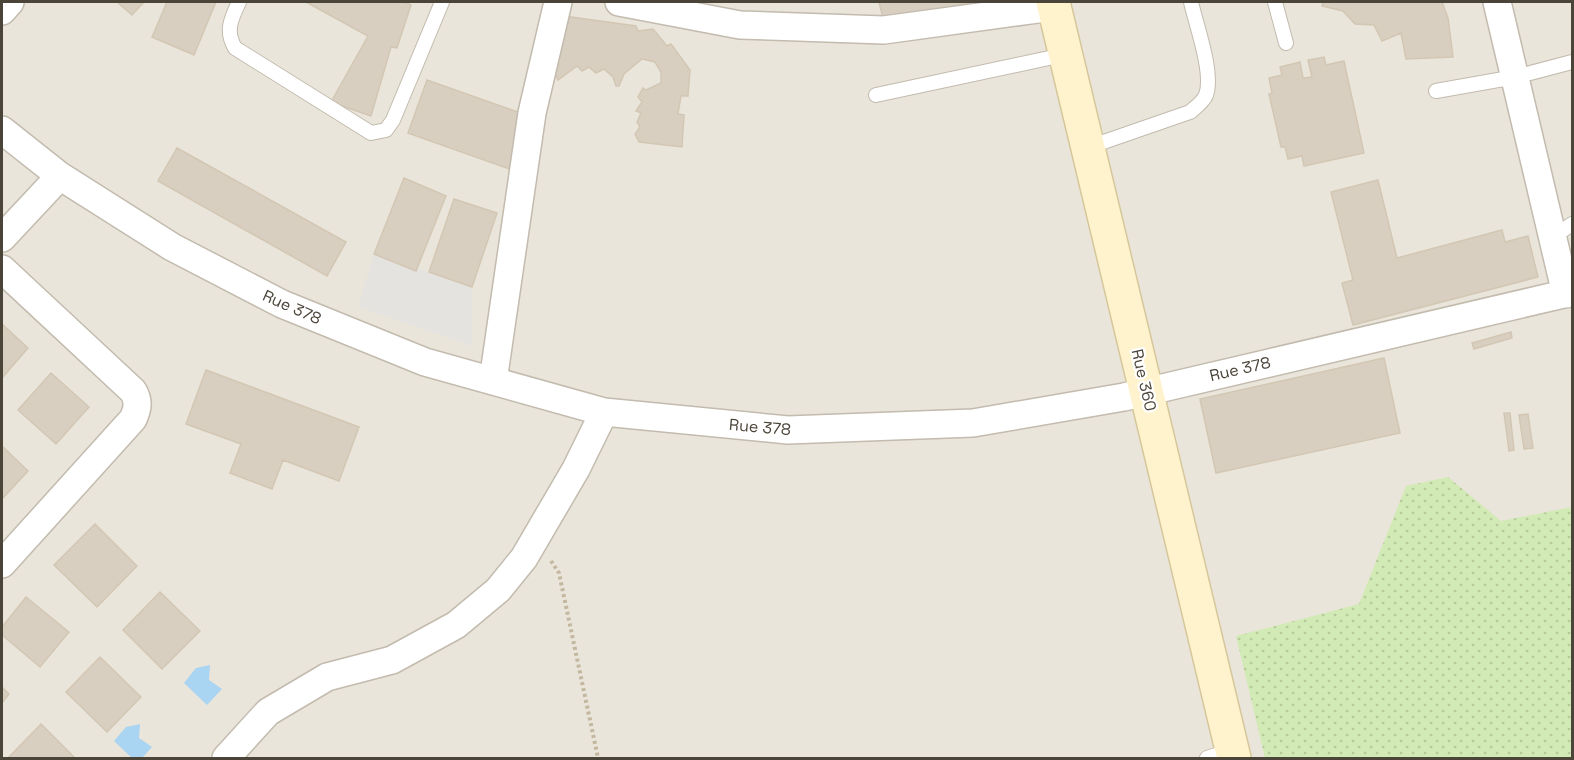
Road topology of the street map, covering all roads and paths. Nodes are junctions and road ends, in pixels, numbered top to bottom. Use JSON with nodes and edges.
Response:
{"nodes":[{"id":1,"x":10,"y":2,"type":"edge"},
{"id":2,"x":239,"y":2,"type":"edge"},
{"id":3,"x":442,"y":2,"type":"edge"},
{"id":4,"x":558,"y":2,"type":"edge"},
{"id":5,"x":619,"y":2,"type":"edge"},
{"id":6,"x":1191,"y":2,"type":"edge"},
{"id":7,"x":1275,"y":2,"type":"edge"},
{"id":8,"x":1497,"y":2,"type":"edge"},
{"id":9,"x":1043,"y":4,"type":"edge"},
{"id":10,"x":705,"y":9,"type":"edge"},
{"id":11,"x":2,"y":11,"type":"edge"},
{"id":12,"x":1286,"y":43,"type":"dead end"},
{"id":13,"x":1049,"y":58,"type":"junction"},
{"id":14,"x":1572,"y":62,"type":"edge"},
{"id":15,"x":1515,"y":77,"type":"junction"},
{"id":16,"x":1436,"y":92,"type":"dead end"},
{"id":17,"x":876,"y":95,"type":"dead end"},
{"id":18,"x":2,"y":130,"type":"edge"},
{"id":19,"x":1089,"y":147,"type":"junction"},
{"id":20,"x":60,"y":176,"type":"junction"},
{"id":21,"x":1563,"y":231,"type":"edge"},
{"id":22,"x":2,"y":238,"type":"edge"},
{"id":23,"x":2,"y":269,"type":"edge"},
{"id":24,"x":1569,"y":293,"type":"edge"},
{"id":25,"x":493,"y":381,"type":"junction"},
{"id":26,"x":1136,"y":394,"type":"junction"},
{"id":27,"x":604,"y":412,"type":"junction"},
{"id":28,"x":532,"y":545,"type":"junction"},
{"id":29,"x":2,"y":564,"type":"edge"},
{"id":30,"x":1220,"y":756,"type":"edge"},
{"id":31,"x":226,"y":759,"type":"edge"},
{"id":32,"x":598,"y":759,"type":"edge"}],
"edges":[{"from":1,"to":11,"type":"street"},
{"from":2,"to":3,"type":"lane"},
{"from":4,"to":25,"type":"street"},
{"from":5,"to":10,"type":"street"},
{"from":6,"to":19,"type":"lane"},
{"from":7,"to":12,"type":"lane"},
{"from":8,"to":15,"type":"street"},
{"from":9,"to":10,"type":"street"},
{"from":9,"to":13,"type":"main road"},
{"from":9,"to":19,"type":"main road","name":"Rue 360"},
{"from":13,"to":17,"type":"lane"},
{"from":13,"to":26,"type":"main road"},
{"from":14,"to":15,"type":"lane"},
{"from":15,"to":16,"type":"lane"},
{"from":15,"to":21,"type":"street"},
{"from":18,"to":20,"type":"street","name":"Rue 378"},
{"from":19,"to":26,"type":"main road","name":"Rue 360"},
{"from":20,"to":22,"type":"street"},
{"from":20,"to":25,"type":"street","name":"Rue 378"},
{"from":21,"to":24,"type":"street"},
{"from":23,"to":29,"type":"street"},
{"from":24,"to":26,"type":"street","name":"Rue 378"},
{"from":25,"to":27,"type":"street","name":"Rue 378"},
{"from":26,"to":27,"type":"street","name":"Rue 378"},
{"from":26,"to":30,"type":"main road","name":"Rue 360"},
{"from":27,"to":28,"type":"street"},
{"from":28,"to":31,"type":"street"},
{"from":28,"to":32,"type":"path"}]}
